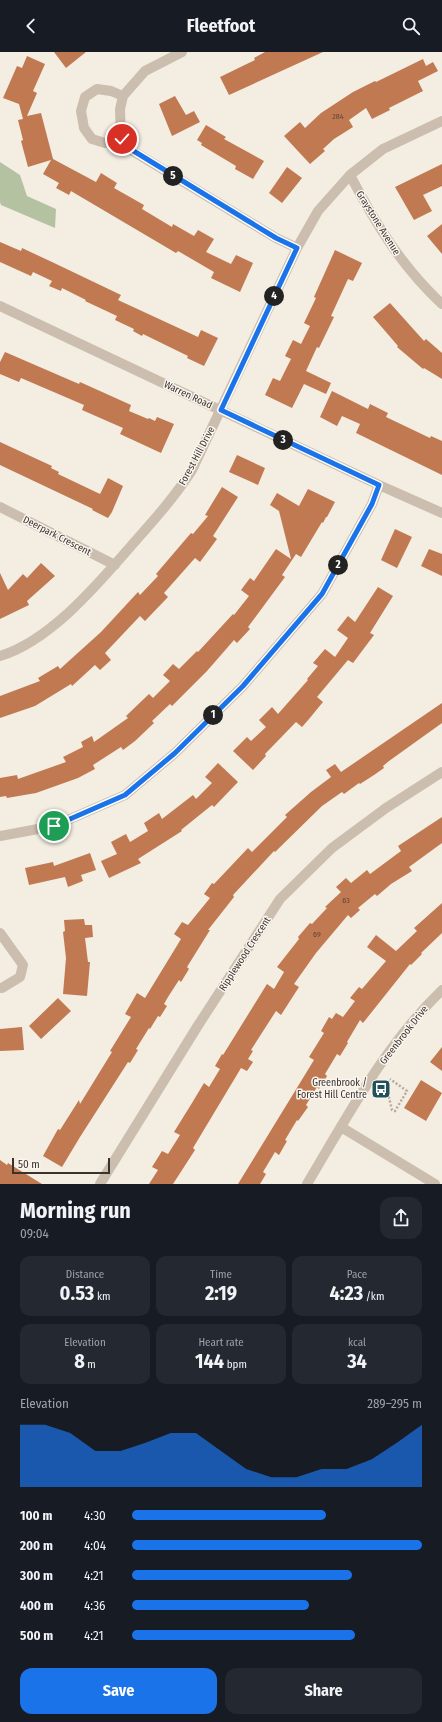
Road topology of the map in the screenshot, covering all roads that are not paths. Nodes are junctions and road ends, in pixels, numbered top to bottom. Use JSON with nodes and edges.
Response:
{"nodes":[{"id":1,"x":182,"y":52,"type":"edge"},
{"id":2,"x":123,"y":96,"type":"junction"},
{"id":3,"x":442,"y":121,"type":"edge"},
{"id":4,"x":122,"y":139,"type":"junction"},
{"id":5,"x":350,"y":175,"type":"junction"},
{"id":6,"x":297,"y":248,"type":"junction"},
{"id":7,"x":442,"y":304,"type":"edge"},
{"id":8,"x":0,"y":306,"type":"edge"},
{"id":9,"x":221,"y":410,"type":"junction"},
{"id":10,"x":379,"y":485,"type":"junction"},
{"id":11,"x":0,"y":508,"type":"edge"},
{"id":12,"x":442,"y":513,"type":"edge"},
{"id":13,"x":114,"y":565,"type":"junction"},
{"id":14,"x":0,"y":656,"type":"edge"},
{"id":15,"x":442,"y":772,"type":"edge"},
{"id":16,"x":0,"y":836,"type":"edge"},
{"id":17,"x":0,"y":933,"type":"edge"},
{"id":18,"x":0,"y":988,"type":"edge"},
{"id":19,"x":442,"y":990,"type":"edge"},
{"id":20,"x":341,"y":1127,"type":"junction"},
{"id":21,"x":100,"y":1184,"type":"edge"},
{"id":22,"x":307,"y":1184,"type":"edge"},
{"id":23,"x":435,"y":1184,"type":"edge"}],
"edges":[{"from":1,"to":2,"type":"street"},
{"from":2,"to":4,"type":"street"},
{"from":2,"to":4,"type":"street"},
{"from":3,"to":5,"type":"street","name":"Forest Hill Drive"},
{"from":4,"to":6,"type":"street"},
{"from":5,"to":6,"type":"street","name":"Forest Hill Drive"},
{"from":5,"to":7,"type":"street","name":"Graystone Avenue"},
{"from":6,"to":9,"type":"street","name":"Forest Hill Drive"},
{"from":8,"to":9,"type":"street","name":"Warren Road"},
{"from":9,"to":10,"type":"street","name":"Warren Road"},
{"from":9,"to":13,"type":"street","name":"Forest Hill Drive"},
{"from":10,"to":12,"type":"street","name":"Warren Road"},
{"from":10,"to":16,"type":"street"},
{"from":11,"to":13,"type":"street","name":"Deerpark Crescent"},
{"from":13,"to":14,"type":"street","name":"Forest Hill Drive"},
{"from":15,"to":21,"type":"street","name":"Ripplewood Crescent"},
{"from":17,"to":18,"type":"street"},
{"from":19,"to":20,"type":"street","name":"Greenbrook Drive"},
{"from":20,"to":22,"type":"street","name":"Greenbrook Drive"},
{"from":20,"to":23,"type":"street"}]}
